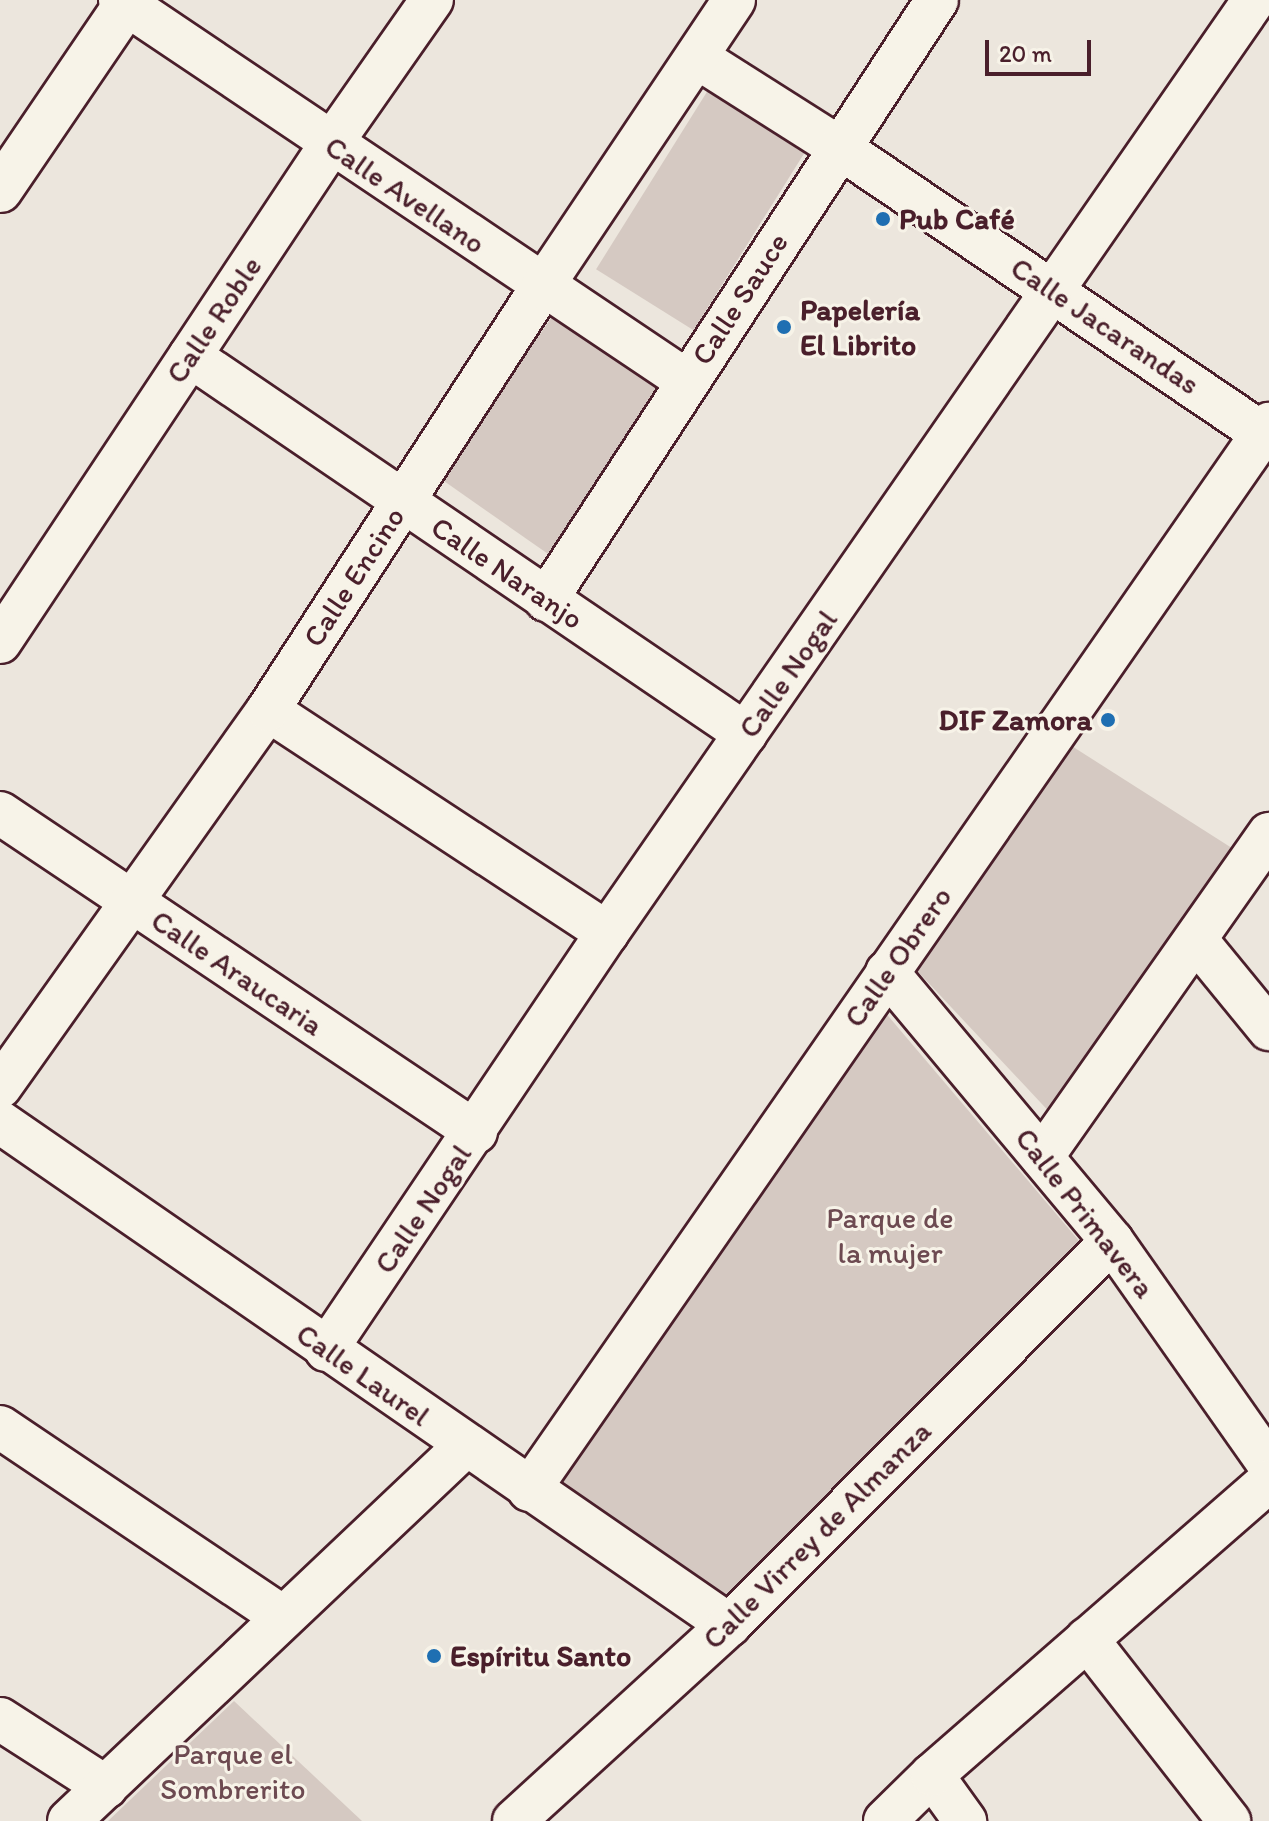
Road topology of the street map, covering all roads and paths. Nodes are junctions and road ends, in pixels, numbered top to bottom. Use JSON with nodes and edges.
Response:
{"nodes":[{"id":1,"x":432,"y":0,"type":"edge"},
{"id":2,"x":734,"y":0,"type":"edge"},
{"id":3,"x":937,"y":0,"type":"edge"},
{"id":4,"x":1254,"y":0,"type":"edge"},
{"id":5,"x":125,"y":2,"type":"edge"},
{"id":6,"x":698,"y":58,"type":"junction"},
{"id":7,"x":331,"y":144,"type":"junction"},
{"id":8,"x":840,"y":148,"type":"junction"},
{"id":9,"x":0,"y":190,"type":"edge"},
{"id":10,"x":542,"y":287,"type":"junction"},
{"id":11,"x":1053,"y":291,"type":"junction"},
{"id":12,"x":190,"y":356,"type":"junction"},
{"id":13,"x":687,"y":381,"type":"junction"},
{"id":14,"x":1267,"y":432,"type":"edge"},
{"id":15,"x":403,"y":502,"type":"junction"},
{"id":16,"x":546,"y":600,"type":"junction"},
{"id":17,"x":0,"y":642,"type":"edge"},
{"id":18,"x":268,"y":710,"type":"junction"},
{"id":19,"x":746,"y":734,"type":"junction"},
{"id":20,"x":0,"y":813,"type":"edge"},
{"id":21,"x":1269,"y":834,"type":"edge"},
{"id":22,"x":133,"y":904,"type":"junction"},
{"id":23,"x":607,"y":933,"type":"junction"},
{"id":24,"x":1197,"y":941,"type":"junction"},
{"id":25,"x":887,"y":972,"type":"junction"},
{"id":26,"x":1269,"y":1029,"type":"edge"},
{"id":27,"x":0,"y":1087,"type":"edge"},
{"id":28,"x":0,"y":1122,"type":"edge"},
{"id":29,"x":476,"y":1132,"type":"junction"},
{"id":30,"x":1042,"y":1157,"type":"junction"},
{"id":31,"x":1112,"y":1241,"type":"junction"},
{"id":32,"x":326,"y":1350,"type":"junction"},
{"id":33,"x":0,"y":1427,"type":"edge"},
{"id":34,"x":465,"y":1446,"type":"junction"},
{"id":35,"x":1269,"y":1464,"type":"edge"},
{"id":36,"x":1269,"y":1481,"type":"edge"},
{"id":37,"x":529,"y":1490,"type":"junction"},
{"id":38,"x":283,"y":1617,"type":"junction"},
{"id":39,"x":729,"y":1625,"type":"junction"},
{"id":40,"x":1087,"y":1639,"type":"junction"},
{"id":41,"x":0,"y":1719,"type":"edge"},
{"id":42,"x":932,"y":1775,"type":"junction"},
{"id":43,"x":106,"y":1787,"type":"junction"},
{"id":44,"x":69,"y":1821,"type":"edge"},
{"id":45,"x":514,"y":1821,"type":"edge"},
{"id":46,"x":885,"y":1821,"type":"edge"},
{"id":47,"x":965,"y":1821,"type":"edge"},
{"id":48,"x":1229,"y":1821,"type":"edge"}],
"edges":[{"from":1,"to":7,"type":"street","name":"Calle Roble"},
{"from":2,"to":6,"type":"street","name":"Calle Encino"},
{"from":3,"to":8,"type":"street","name":"Calle Sauce"},
{"from":4,"to":11,"type":"street","name":"Calle Nogal"},
{"from":5,"to":7,"type":"street","name":"Calle Avellano"},
{"from":5,"to":9,"type":"street"},
{"from":6,"to":8,"type":"street","name":"Calle Jacarandas"},
{"from":6,"to":10,"type":"street","name":"Calle Encino"},
{"from":7,"to":10,"type":"street","name":"Calle Avellano"},
{"from":7,"to":12,"type":"street","name":"Calle Roble"},
{"from":8,"to":11,"type":"street","name":"Calle Jacarandas"},
{"from":8,"to":13,"type":"street","name":"Calle Sauce"},
{"from":10,"to":13,"type":"street","name":"Calle Avellano"},
{"from":10,"to":15,"type":"street","name":"Calle Encino"},
{"from":11,"to":14,"type":"street","name":"Calle Jacarandas"},
{"from":11,"to":19,"type":"street","name":"Calle Nogal"},
{"from":12,"to":15,"type":"street","name":"Calle Naranjo"},
{"from":12,"to":17,"type":"street","name":"Calle Roble"},
{"from":13,"to":16,"type":"street","name":"Calle Sauce"},
{"from":14,"to":25,"type":"street","name":"Calle Obrero"},
{"from":15,"to":16,"type":"street","name":"Calle Naranjo"},
{"from":15,"to":18,"type":"street","name":"Calle Encino"},
{"from":16,"to":19,"type":"street","name":"Calle Naranjo"},
{"from":18,"to":22,"type":"street","name":"Calle Encino"},
{"from":18,"to":23,"type":"street"},
{"from":19,"to":23,"type":"street","name":"Calle Nogal"},
{"from":20,"to":22,"type":"street","name":"Calle Araucaria"},
{"from":21,"to":24,"type":"street"},
{"from":22,"to":27,"type":"street","name":"Calle Encino"},
{"from":22,"to":29,"type":"street","name":"Calle Araucaria"},
{"from":23,"to":29,"type":"street","name":"Calle Nogal"},
{"from":24,"to":26,"type":"street"},
{"from":24,"to":30,"type":"street"},
{"from":25,"to":30,"type":"street","name":"Calle Primavera"},
{"from":25,"to":37,"type":"street","name":"Calle Obrero"},
{"from":28,"to":32,"type":"street","name":"Calle Laurel"},
{"from":29,"to":32,"type":"street","name":"Calle Nogal"},
{"from":30,"to":31,"type":"street","name":"Calle Primavera"},
{"from":31,"to":35,"type":"street","name":"Calle Primavera"},
{"from":31,"to":39,"type":"street","name":"Calle Virrey de Almanza"},
{"from":32,"to":34,"type":"street","name":"Calle Laurel"},
{"from":33,"to":38,"type":"street"},
{"from":34,"to":37,"type":"street","name":"Calle Laurel"},
{"from":34,"to":38,"type":"street"},
{"from":36,"to":40,"type":"street"},
{"from":37,"to":39,"type":"street","name":"Calle Laurel"},
{"from":38,"to":43,"type":"street"},
{"from":39,"to":45,"type":"street","name":"Calle Virrey de Almanza"},
{"from":40,"to":42,"type":"street"},
{"from":40,"to":48,"type":"street"},
{"from":41,"to":43,"type":"street"},
{"from":42,"to":46,"type":"street"},
{"from":42,"to":47,"type":"street"},
{"from":43,"to":44,"type":"street"}]}
